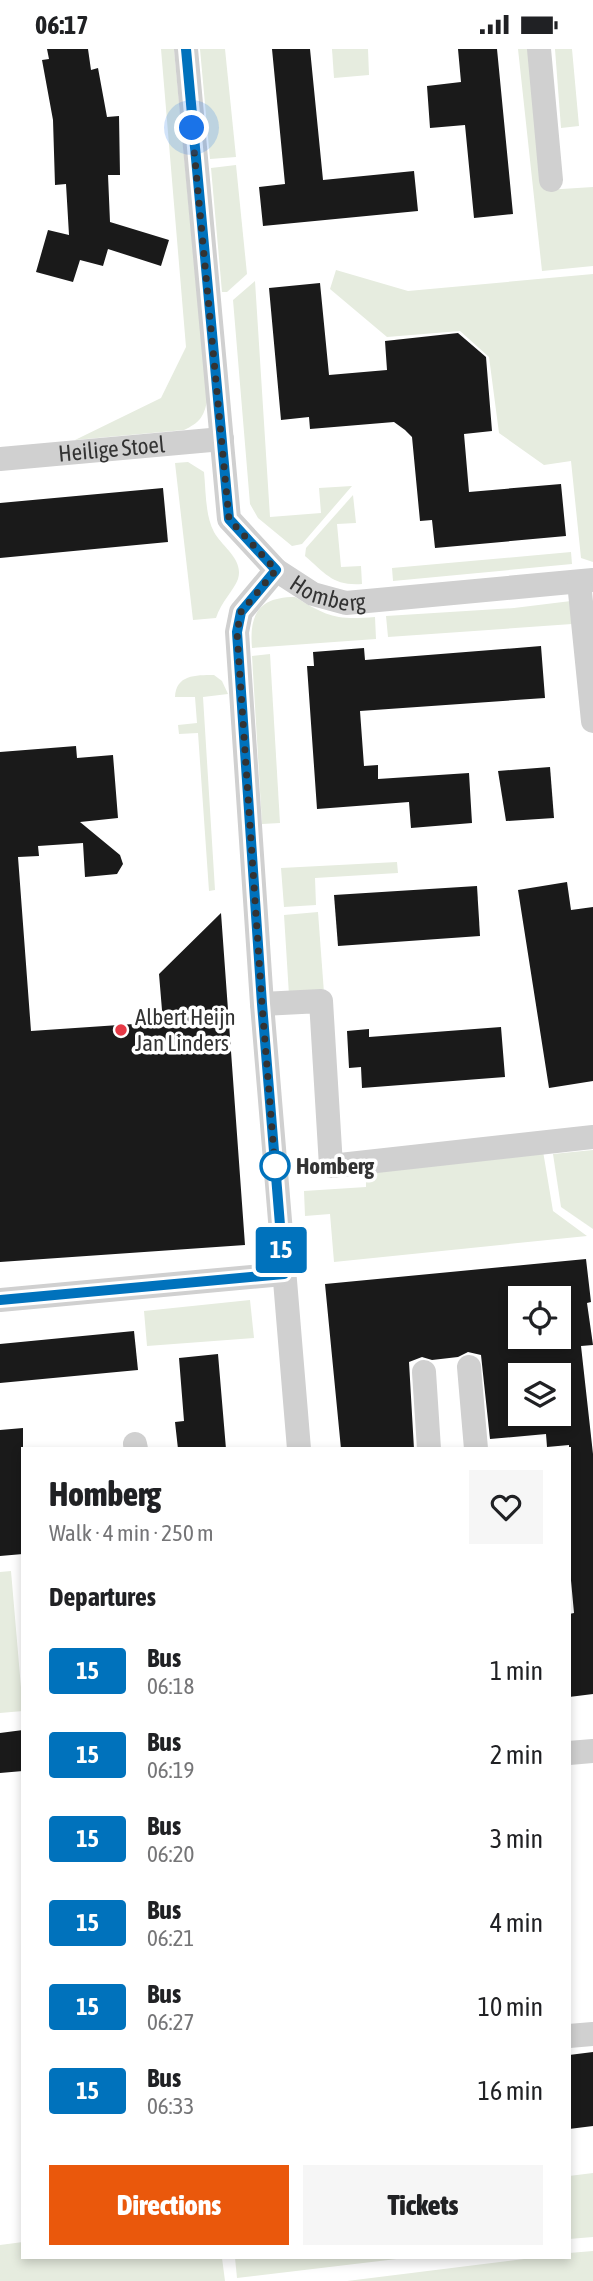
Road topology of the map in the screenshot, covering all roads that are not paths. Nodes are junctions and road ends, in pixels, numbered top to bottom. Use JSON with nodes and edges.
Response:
{"nodes":[{"id":1,"x":186,"y":49,"type":"edge"},
{"id":2,"x":539,"y":49,"type":"edge"},
{"id":3,"x":551,"y":180,"type":"dead end"},
{"id":4,"x":222,"y":439,"type":"junction"},
{"id":5,"x":0,"y":460,"type":"edge"},
{"id":6,"x":276,"y":570,"type":"junction"},
{"id":7,"x":586,"y":581,"type":"edge"},
{"id":8,"x":593,"y":721,"type":"edge"},
{"id":9,"x":262,"y":1004,"type":"junction"},
{"id":10,"x":593,"y":1137,"type":"edge"},
{"id":11,"x":284,"y":1274,"type":"junction"},
{"id":12,"x":0,"y":1300,"type":"edge"},
{"id":13,"x":469,"y":1367,"type":"dead end"},
{"id":14,"x":424,"y":1372,"type":"dead end"},
{"id":15,"x":299,"y":1447,"type":"edge"},
{"id":16,"x":429,"y":1447,"type":"edge"},
{"id":17,"x":476,"y":1447,"type":"edge"},
{"id":18,"x":593,"y":1751,"type":"edge"},
{"id":19,"x":571,"y":1753,"type":"edge"},
{"id":20,"x":593,"y":2034,"type":"edge"},
{"id":21,"x":571,"y":2036,"type":"edge"}],
"edges":[{"from":1,"to":4,"type":"street"},
{"from":2,"to":3,"type":"street"},
{"from":4,"to":5,"type":"street","name":"Heilige Stoel"},
{"from":4,"to":6,"type":"street"},
{"from":6,"to":7,"type":"street","name":"Homberg"},
{"from":6,"to":9,"type":"street","name":"Homberg"},
{"from":7,"to":8,"type":"street","name":"Homberg"},
{"from":9,"to":10,"type":"street"},
{"from":9,"to":11,"type":"street","name":"Homberg"},
{"from":11,"to":12,"type":"street"},
{"from":11,"to":15,"type":"street","name":"Homberg"},
{"from":13,"to":17,"type":"street"},
{"from":14,"to":16,"type":"street"},
{"from":18,"to":19,"type":"street"},
{"from":20,"to":21,"type":"street"}]}
